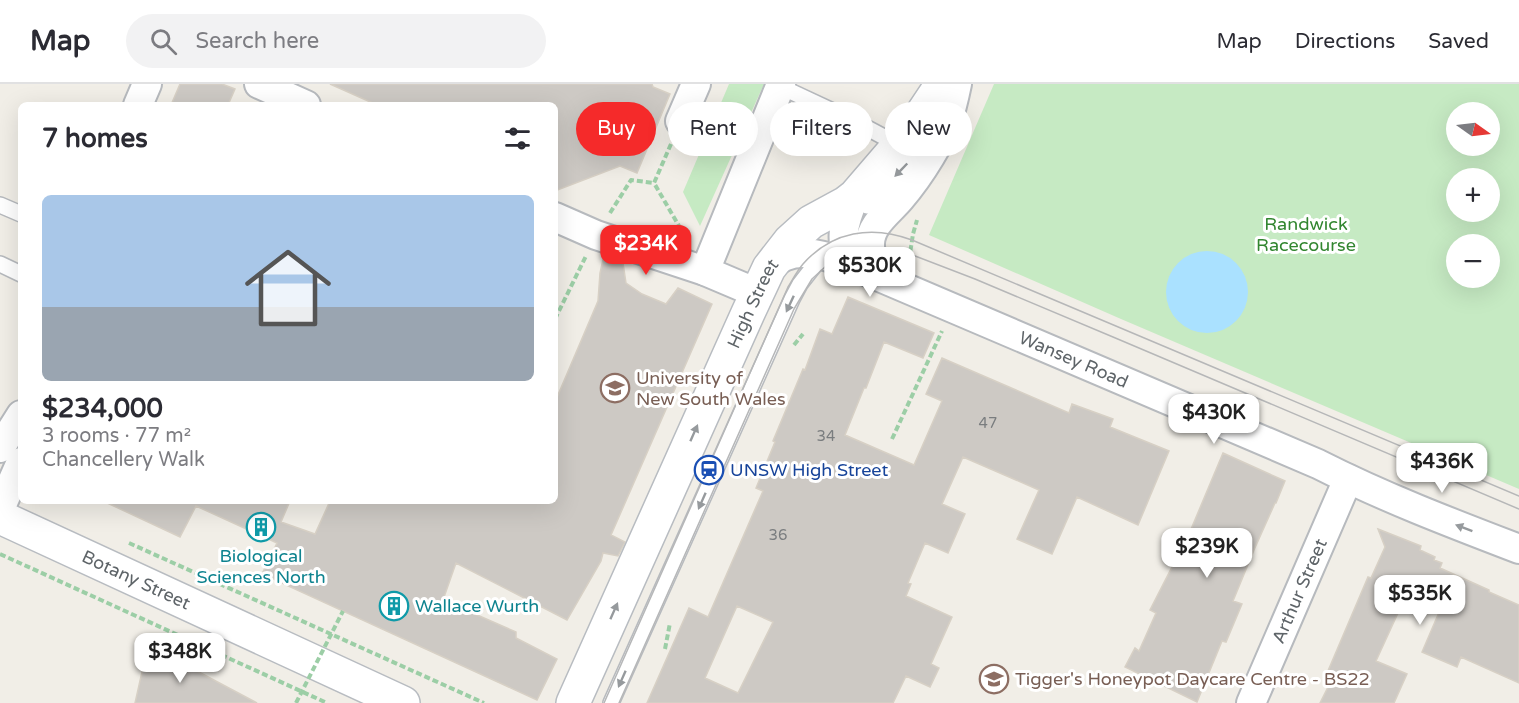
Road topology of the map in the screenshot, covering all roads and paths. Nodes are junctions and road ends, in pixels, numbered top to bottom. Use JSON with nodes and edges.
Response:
{"nodes":[{"id":1,"x":147,"y":84,"type":"edge"},
{"id":2,"x":696,"y":84,"type":"edge"},
{"id":3,"x":942,"y":84,"type":"edge"},
{"id":4,"x":951,"y":84,"type":"edge"},
{"id":5,"x":957,"y":84,"type":"edge"},
{"id":6,"x":780,"y":85,"type":"edge"},
{"id":7,"x":268,"y":88,"type":"edge"},
{"id":8,"x":139,"y":102,"type":"edge"},
{"id":9,"x":299,"y":102,"type":"edge"},
{"id":10,"x":688,"y":102,"type":"edge"},
{"id":11,"x":930,"y":102,"type":"edge"},
{"id":12,"x":885,"y":138,"type":"edge"},
{"id":13,"x":668,"y":150,"type":"edge"},
{"id":14,"x":890,"y":156,"type":"edge"},
{"id":15,"x":855,"y":196,"type":"junction"},
{"id":16,"x":0,"y":205,"type":"edge"},
{"id":17,"x":18,"y":213,"type":"edge"},
{"id":18,"x":558,"y":218,"type":"edge"},
{"id":19,"x":916,"y":222,"type":"dead end"},
{"id":20,"x":843,"y":231,"type":"junction"},
{"id":21,"x":822,"y":255,"type":"junction"},
{"id":22,"x":0,"y":264,"type":"edge"},
{"id":23,"x":860,"y":269,"type":"junction"},
{"id":24,"x":705,"y":271,"type":"junction"},
{"id":25,"x":18,"y":273,"type":"edge"},
{"id":26,"x":904,"y":274,"type":"junction"},
{"id":27,"x":763,"y":280,"type":"junction"},
{"id":28,"x":951,"y":308,"type":"junction"},
{"id":29,"x":18,"y":420,"type":"edge"},
{"id":30,"x":892,"y":439,"type":"dead end"},
{"id":31,"x":0,"y":448,"type":"edge"},
{"id":32,"x":18,"y":469,"type":"edge"},
{"id":33,"x":1348,"y":479,"type":"junction"},
{"id":34,"x":0,"y":509,"type":"edge"},
{"id":35,"x":0,"y":517,"type":"edge"},
{"id":36,"x":128,"y":542,"type":"dead end"},
{"id":37,"x":1519,"y":549,"type":"edge"},
{"id":38,"x":0,"y":554,"type":"edge"},
{"id":39,"x":343,"y":611,"type":"dead end"},
{"id":40,"x":296,"y":703,"type":"edge"},
{"id":41,"x":327,"y":703,"type":"edge"},
{"id":42,"x":404,"y":703,"type":"edge"},
{"id":43,"x":484,"y":703,"type":"edge"},
{"id":44,"x":573,"y":703,"type":"edge"},
{"id":45,"x":611,"y":703,"type":"edge"},
{"id":46,"x":1251,"y":703,"type":"edge"}],
"edges":[{"from":1,"to":8,"type":"street"},
{"from":2,"to":10,"type":"street"},
{"from":3,"to":11,"type":"street","name":"High Street"},
{"from":4,"to":20,"type":"lane","name":"High Street","one_way":true},
{"from":5,"to":26,"type":"street"},
{"from":6,"to":12,"type":"lane"},
{"from":6,"to":24,"type":"street"},
{"from":7,"to":9,"type":"street"},
{"from":13,"to":24,"type":"path"},
{"from":14,"to":15,"type":"street","name":"High Street"},
{"from":15,"to":20,"type":"street"},
{"from":15,"to":27,"type":"street","name":"High Street"},
{"from":16,"to":17,"type":"lane"},
{"from":18,"to":24,"type":"street"},
{"from":19,"to":26,"type":"path"},
{"from":20,"to":21,"type":"lane","name":"High Street"},
{"from":20,"to":23,"type":"street"},
{"from":21,"to":23,"type":"street","name":"Wansey Road"},
{"from":21,"to":27,"type":"street","name":"Wansey Road"},
{"from":21,"to":45,"type":"lane","name":"High Street","one_way":true},
{"from":22,"to":25,"type":"lane"},
{"from":23,"to":26,"type":"street","name":"Wansey Road"},
{"from":24,"to":27,"type":"street"},
{"from":26,"to":28,"type":"street","name":"Wansey Road"},
{"from":44,"to":27,"type":"street","name":"High Street","one_way":true},
{"from":28,"to":30,"type":"path"},
{"from":28,"to":33,"type":"street","name":"Wansey Road"},
{"from":29,"to":31,"type":"street"},
{"from":32,"to":34,"type":"street"},
{"from":37,"to":33,"type":"street","name":"Wansey Road","one_way":true},
{"from":33,"to":46,"type":"street","name":"Arthur Street"},
{"from":35,"to":42,"type":"street","name":"Botany Street"},
{"from":36,"to":43,"type":"path"},
{"from":38,"to":41,"type":"path"},
{"from":39,"to":40,"type":"path","bridge":true}]}
